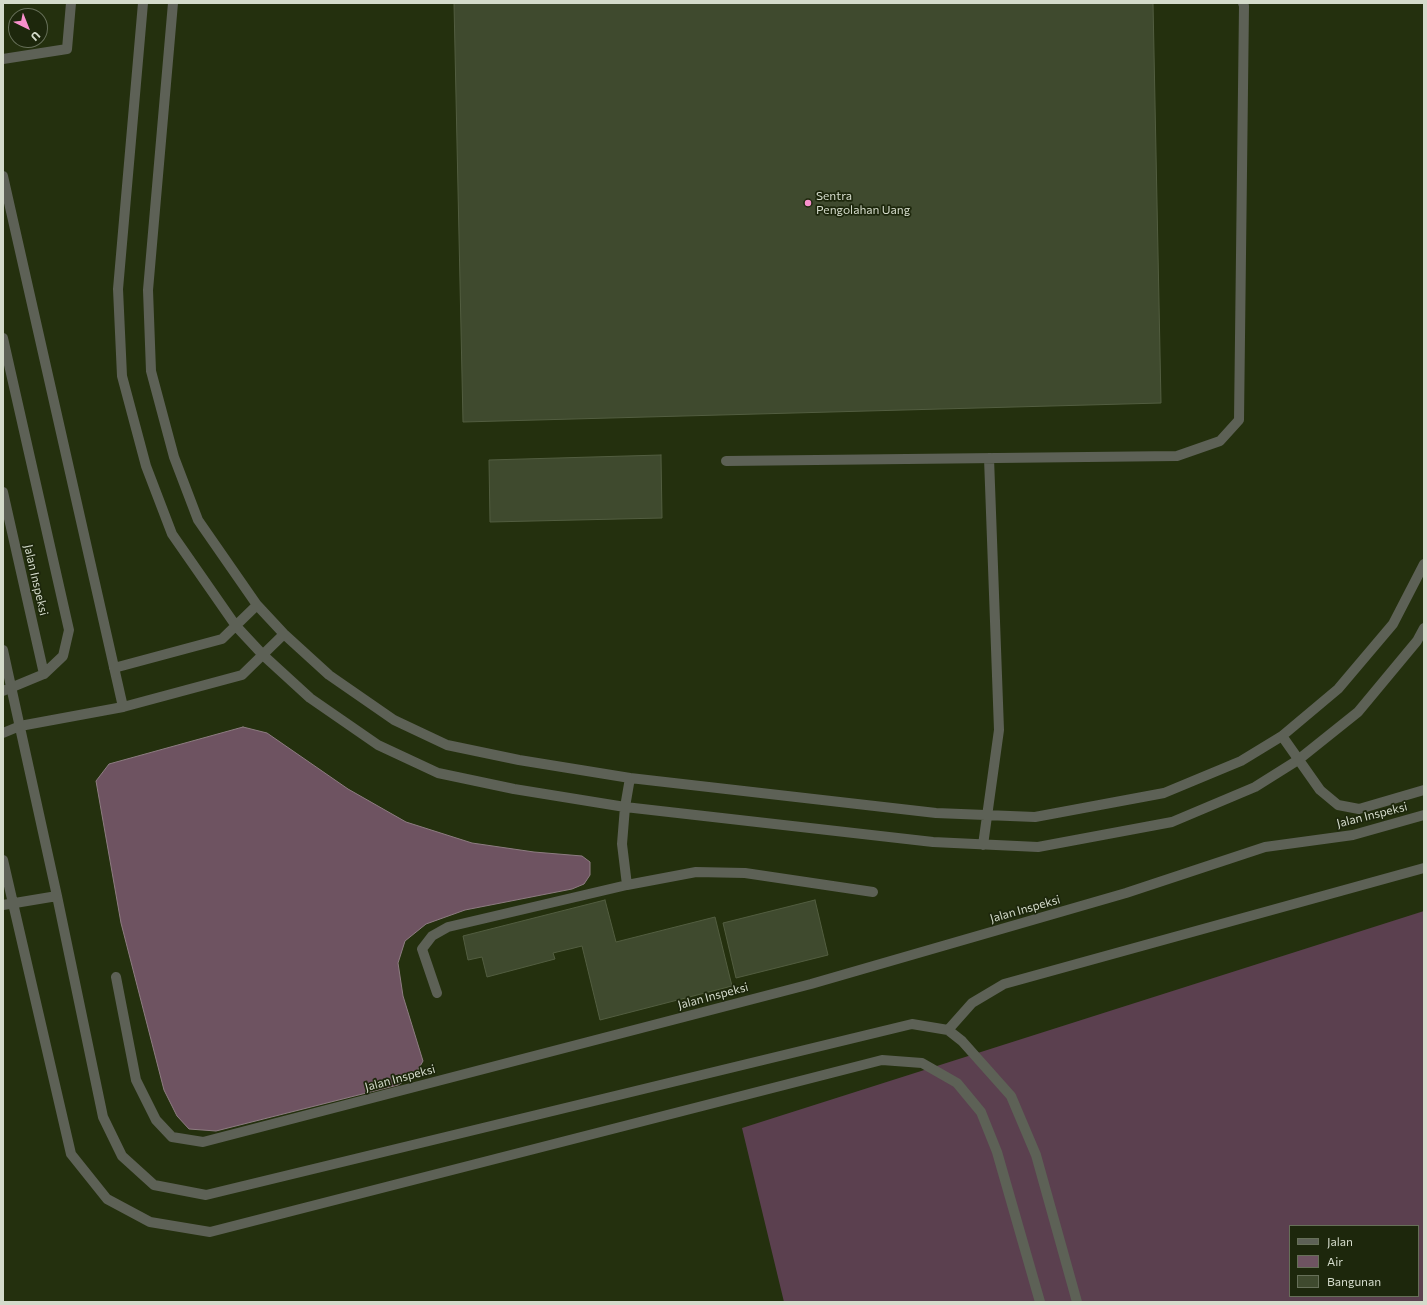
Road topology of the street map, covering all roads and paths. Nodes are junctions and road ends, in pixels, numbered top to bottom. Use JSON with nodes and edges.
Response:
{"nodes":[{"id":1,"x":71,"y":3,"type":"edge"},
{"id":2,"x":143,"y":3,"type":"edge"},
{"id":3,"x":173,"y":3,"type":"edge"},
{"id":4,"x":1243,"y":3,"type":"edge"},
{"id":5,"x":3,"y":57,"type":"edge"},
{"id":6,"x":3,"y":176,"type":"edge"},
{"id":7,"x":3,"y":338,"type":"edge"},
{"id":8,"x":989,"y":458,"type":"junction"},
{"id":9,"x":726,"y":461,"type":"dead end"},
{"id":10,"x":3,"y":492,"type":"edge"},
{"id":11,"x":1424,"y":564,"type":"edge"},
{"id":12,"x":257,"y":605,"type":"junction"},
{"id":13,"x":236,"y":626,"type":"junction"},
{"id":14,"x":1424,"y":628,"type":"edge"},
{"id":15,"x":284,"y":634,"type":"junction"},
{"id":16,"x":3,"y":650,"type":"edge"},
{"id":17,"x":263,"y":655,"type":"junction"},
{"id":18,"x":114,"y":668,"type":"junction"},
{"id":19,"x":44,"y":674,"type":"junction"},
{"id":20,"x":7,"y":689,"type":"edge"},
{"id":21,"x":123,"y":707,"type":"junction"},
{"id":22,"x":20,"y":726,"type":"junction"},
{"id":23,"x":3,"y":733,"type":"edge"},
{"id":24,"x":1282,"y":736,"type":"junction"},
{"id":25,"x":1298,"y":760,"type":"junction"},
{"id":26,"x":630,"y":778,"type":"junction"},
{"id":27,"x":1424,"y":790,"type":"edge"},
{"id":28,"x":625,"y":807,"type":"junction"},
{"id":29,"x":987,"y":815,"type":"junction"},
{"id":30,"x":1424,"y":815,"type":"edge"},
{"id":31,"x":983,"y":845,"type":"junction"},
{"id":32,"x":3,"y":860,"type":"edge"},
{"id":33,"x":1424,"y":868,"type":"edge"},
{"id":34,"x":627,"y":884,"type":"junction"},
{"id":35,"x":874,"y":892,"type":"dead end"},
{"id":36,"x":57,"y":896,"type":"junction"},
{"id":37,"x":8,"y":904,"type":"edge"},
{"id":38,"x":116,"y":977,"type":"dead end"},
{"id":39,"x":437,"y":993,"type":"dead end"},
{"id":40,"x":948,"y":1030,"type":"junction"},
{"id":41,"x":1040,"y":1302,"type":"edge"},
{"id":42,"x":1078,"y":1302,"type":"edge"}],
"edges":[{"from":1,"to":5,"type":"lane"},
{"from":2,"to":13,"type":"lane"},
{"from":3,"to":12,"type":"lane"},
{"from":4,"to":8,"type":"lane"},
{"from":6,"to":18,"type":"lane"},
{"from":7,"to":19,"type":"lane"},
{"from":8,"to":9,"type":"lane"},
{"from":8,"to":29,"type":"lane"},
{"from":10,"to":19,"type":"lane","name":"Jalan Inspeksi"},
{"from":11,"to":24,"type":"lane"},
{"from":12,"to":13,"type":"lane"},
{"from":12,"to":15,"type":"lane"},
{"from":13,"to":17,"type":"lane"},
{"from":13,"to":18,"type":"lane"},
{"from":14,"to":25,"type":"lane"},
{"from":15,"to":17,"type":"lane"},
{"from":15,"to":26,"type":"lane"},
{"from":16,"to":20,"type":"lane"},
{"from":17,"to":21,"type":"lane"},
{"from":17,"to":28,"type":"lane"},
{"from":18,"to":21,"type":"lane"},
{"from":19,"to":20,"type":"lane"},
{"from":20,"to":22,"type":"lane"},
{"from":21,"to":22,"type":"lane"},
{"from":22,"to":23,"type":"lane"},
{"from":22,"to":36,"type":"lane"},
{"from":24,"to":25,"type":"lane"},
{"from":24,"to":29,"type":"lane"},
{"from":25,"to":27,"type":"lane"},
{"from":25,"to":31,"type":"lane"},
{"from":26,"to":28,"type":"lane"},
{"from":26,"to":29,"type":"lane"},
{"from":28,"to":31,"type":"lane"},
{"from":28,"to":34,"type":"lane"},
{"from":29,"to":31,"type":"lane"},
{"from":30,"to":38,"type":"lane","name":"Jalan Inspeksi"},
{"from":32,"to":37,"type":"lane"},
{"from":33,"to":40,"type":"lane"},
{"from":34,"to":35,"type":"lane"},
{"from":34,"to":39,"type":"lane"},
{"from":36,"to":37,"type":"lane"},
{"from":36,"to":40,"type":"lane"},
{"from":37,"to":41,"type":"lane"},
{"from":40,"to":42,"type":"lane"}]}
